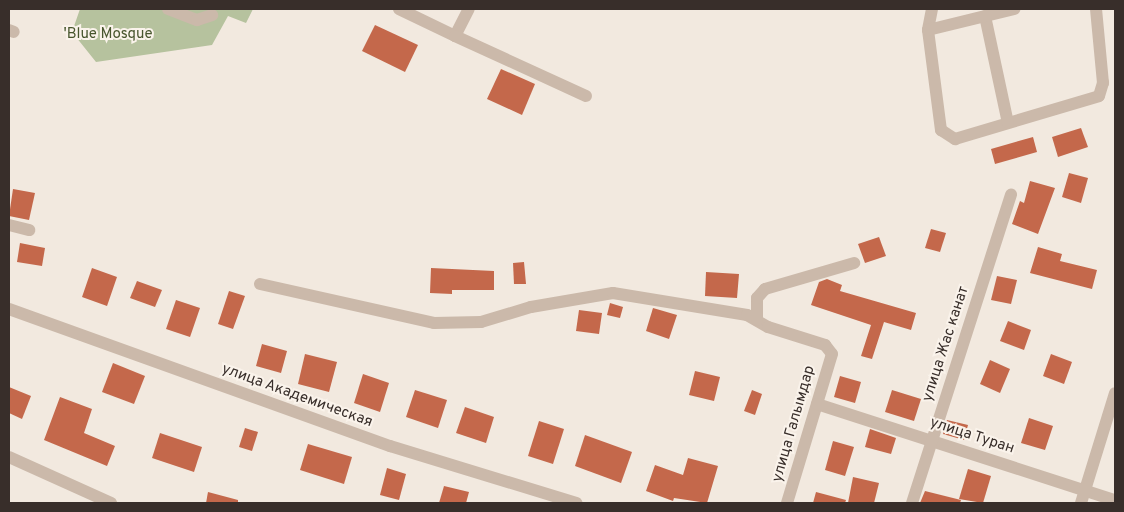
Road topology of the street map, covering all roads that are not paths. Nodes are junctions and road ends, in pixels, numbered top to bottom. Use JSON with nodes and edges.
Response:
{"nodes":[{"id":1,"x":168,"y":9,"type":"edge"},
{"id":2,"x":399,"y":9,"type":"edge"},
{"id":3,"x":469,"y":9,"type":"edge"},
{"id":4,"x":932,"y":9,"type":"edge"},
{"id":5,"x":1014,"y":9,"type":"edge"},
{"id":6,"x":1096,"y":9,"type":"edge"},
{"id":7,"x":212,"y":14,"type":"dead end"},
{"id":8,"x":985,"y":16,"type":"junction"},
{"id":9,"x":928,"y":30,"type":"junction"},
{"id":10,"x":455,"y":36,"type":"junction"},
{"id":11,"x":586,"y":96,"type":"dead end"},
{"id":12,"x":1008,"y":123,"type":"junction"},
{"id":13,"x":1011,"y":194,"type":"dead end"},
{"id":14,"x":9,"y":225,"type":"edge"},
{"id":15,"x":29,"y":230,"type":"dead end"},
{"id":16,"x":854,"y":263,"type":"dead end"},
{"id":17,"x":260,"y":284,"type":"dead end"},
{"id":18,"x":9,"y":309,"type":"edge"},
{"id":19,"x":757,"y":320,"type":"junction"},
{"id":20,"x":1115,"y":393,"type":"edge"},
{"id":21,"x":817,"y":404,"type":"junction"},
{"id":22,"x":933,"y":440,"type":"junction"},
{"id":23,"x":9,"y":456,"type":"edge"},
{"id":24,"x":1083,"y":497,"type":"edge"},
{"id":25,"x":1115,"y":500,"type":"edge"},
{"id":26,"x":111,"y":503,"type":"edge"},
{"id":27,"x":577,"y":503,"type":"edge"},
{"id":28,"x":788,"y":503,"type":"edge"},
{"id":29,"x":912,"y":503,"type":"edge"}],
"edges":[{"from":1,"to":7,"type":"street"},
{"from":2,"to":10,"type":"street"},
{"from":3,"to":10,"type":"street"},
{"from":4,"to":9,"type":"street"},
{"from":5,"to":8,"type":"street"},
{"from":6,"to":12,"type":"street"},
{"from":8,"to":9,"type":"street"},
{"from":8,"to":12,"type":"street"},
{"from":9,"to":12,"type":"street"},
{"from":10,"to":11,"type":"street"},
{"from":13,"to":22,"type":"street","name":"улица Жас канат"},
{"from":14,"to":15,"type":"street"},
{"from":16,"to":19,"type":"street"},
{"from":17,"to":19,"type":"street"},
{"from":18,"to":27,"type":"street","name":"улица Академическая"},
{"from":19,"to":21,"type":"street","name":"улица Галымдар"},
{"from":20,"to":24,"type":"street"},
{"from":21,"to":22,"type":"street","name":"улица Туран"},
{"from":21,"to":28,"type":"street","name":"улица Галымдар"},
{"from":22,"to":24,"type":"street","name":"улица Туран"},
{"from":22,"to":29,"type":"street","name":"улица Жас канат"},
{"from":23,"to":26,"type":"street"},
{"from":24,"to":25,"type":"street","name":"улица Туран"}]}
